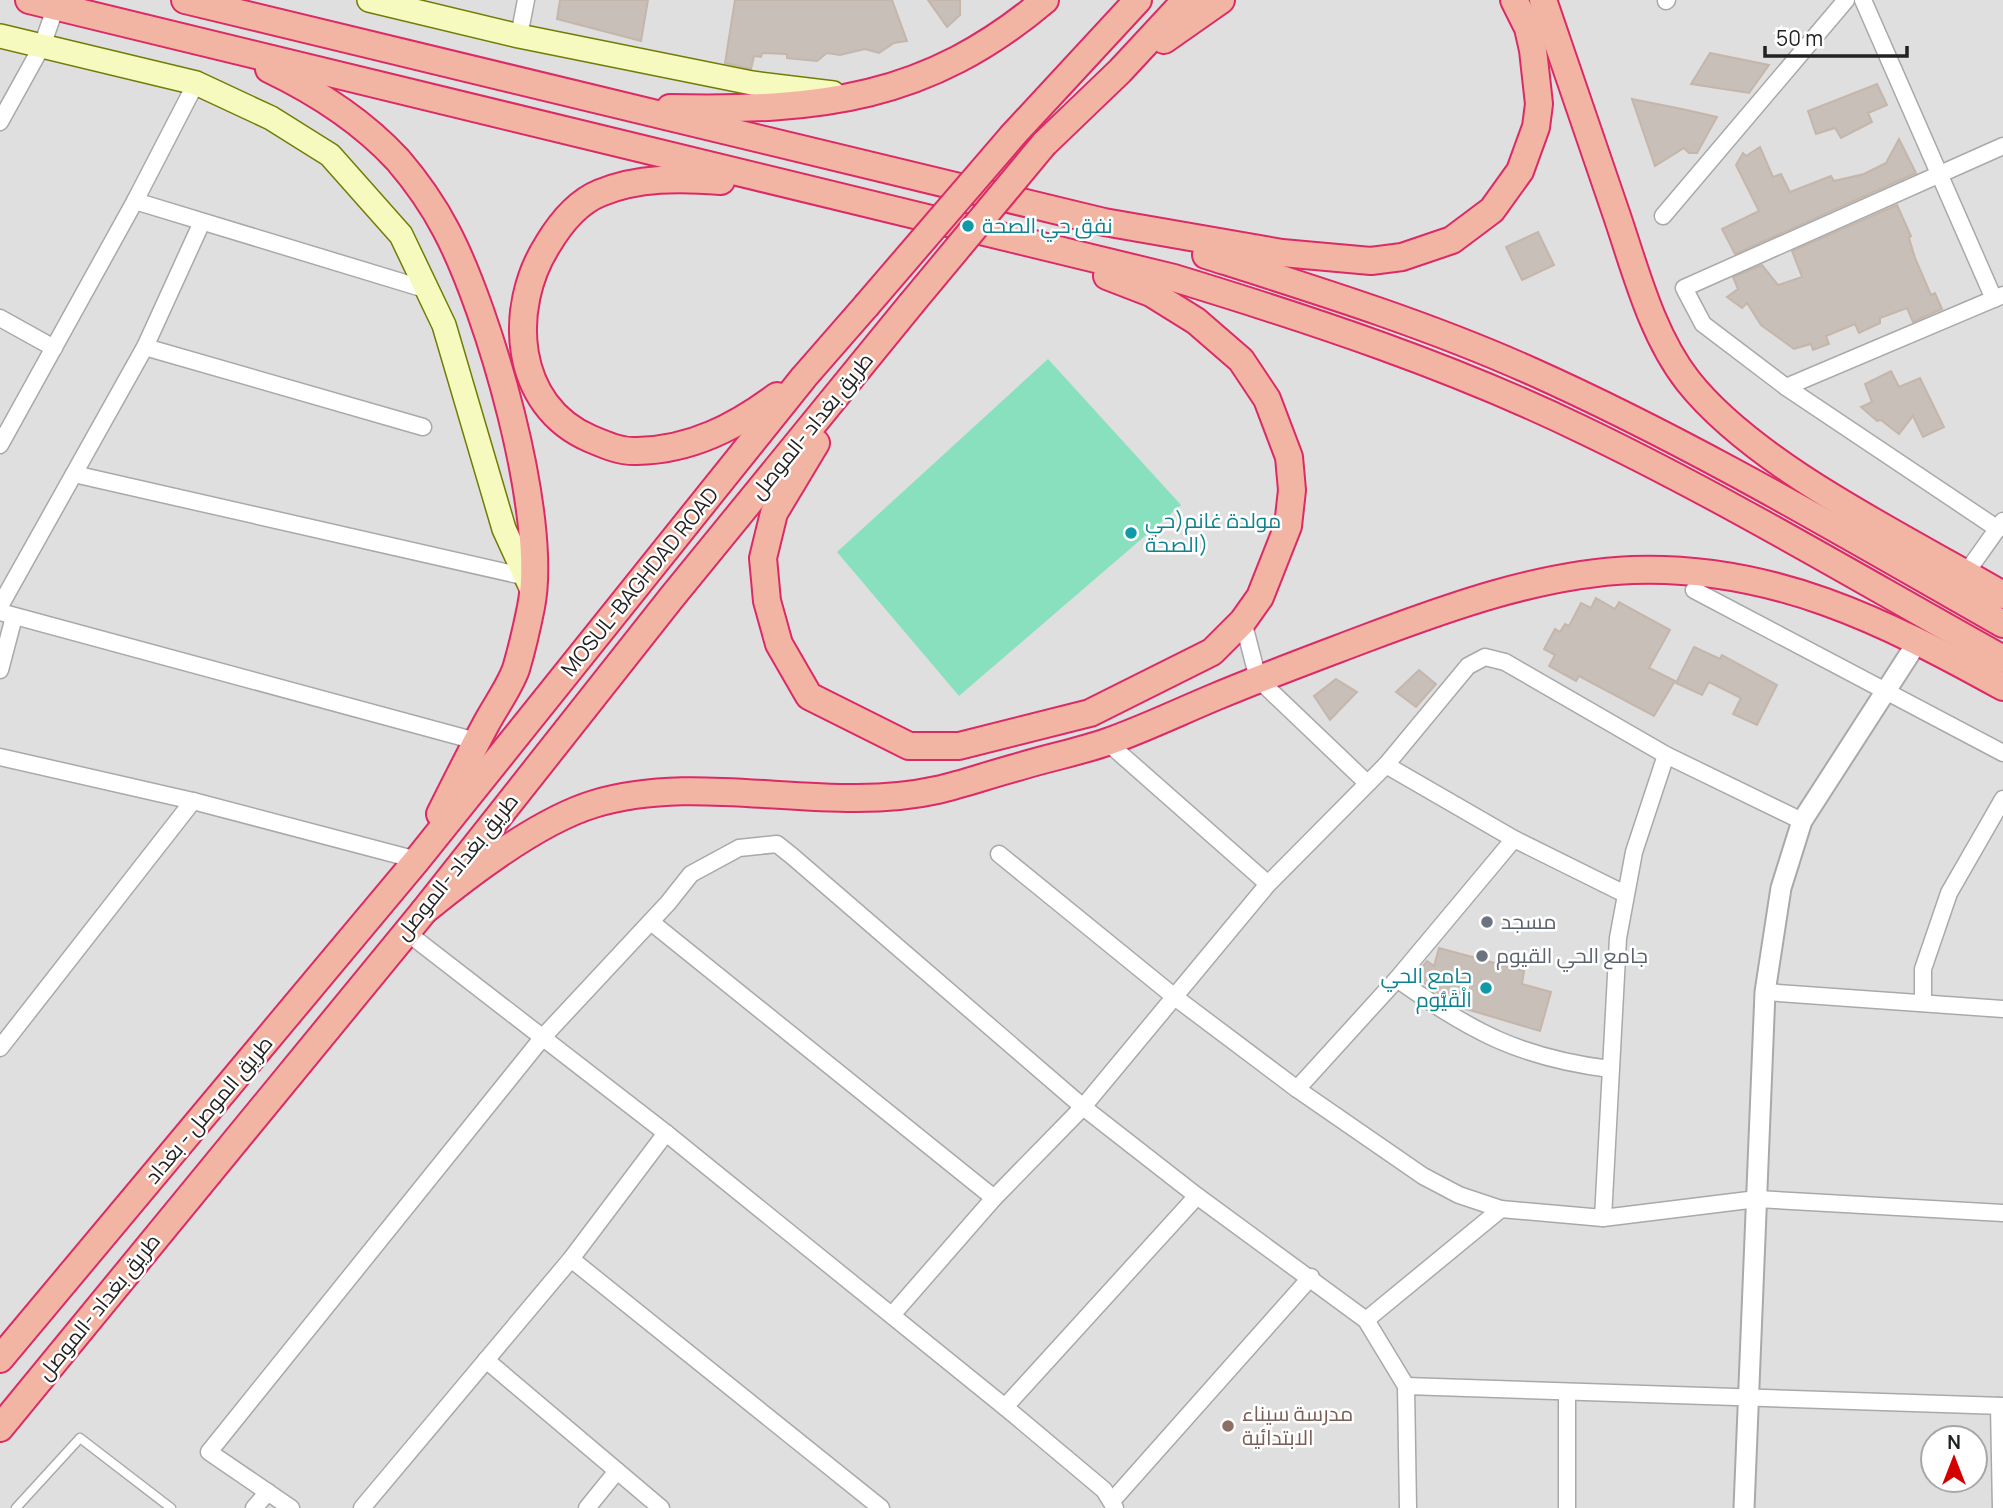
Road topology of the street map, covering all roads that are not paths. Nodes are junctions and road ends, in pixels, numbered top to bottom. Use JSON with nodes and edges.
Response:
{"nodes":[{"id":1,"x":29,"y":0,"type":"edge"},
{"id":2,"x":185,"y":0,"type":"edge"},
{"id":3,"x":369,"y":0,"type":"edge"},
{"id":4,"x":526,"y":0,"type":"edge"},
{"id":5,"x":1045,"y":0,"type":"edge"},
{"id":6,"x":1138,"y":0,"type":"edge"},
{"id":7,"x":1186,"y":0,"type":"edge"},
{"id":8,"x":1221,"y":0,"type":"edge"},
{"id":9,"x":1514,"y":0,"type":"edge"},
{"id":10,"x":1544,"y":0,"type":"edge"},
{"id":11,"x":1846,"y":0,"type":"edge"},
{"id":12,"x":1863,"y":0,"type":"edge"},
{"id":13,"x":56,"y":6,"type":"junction"},
{"id":14,"x":0,"y":36,"type":"edge"},
{"id":15,"x":519,"y":36,"type":"junction"},
{"id":16,"x":206,"y":44,"type":"junction"},
{"id":17,"x":42,"y":46,"type":"junction"},
{"id":18,"x":1120,"y":71,"type":"junction"},
{"id":19,"x":196,"y":83,"type":"junction"},
{"id":20,"x":864,"y":94,"type":"junction"},
{"id":21,"x":629,"y":106,"type":"junction"},
{"id":22,"x":0,"y":122,"type":"edge"},
{"id":23,"x":2003,"y":146,"type":"edge"},
{"id":24,"x":1938,"y":175,"type":"junction"},
{"id":25,"x":816,"y":192,"type":"junction"},
{"id":26,"x":135,"y":201,"type":"junction"},
{"id":27,"x":1663,"y":216,"type":"dead end"},
{"id":28,"x":202,"y":222,"type":"junction"},
{"id":29,"x":1104,"y":222,"type":"junction"},
{"id":30,"x":1021,"y":241,"type":"junction"},
{"id":31,"x":428,"y":290,"type":"junction"},
{"id":32,"x":1998,"y":297,"type":"edge"},
{"id":33,"x":0,"y":318,"type":"edge"},
{"id":34,"x":145,"y":347,"type":"junction"},
{"id":35,"x":54,"y":348,"type":"junction"},
{"id":36,"x":862,"y":365,"type":"junction"},
{"id":37,"x":804,"y":377,"type":"junction"},
{"id":38,"x":1786,"y":387,"type":"junction"},
{"id":39,"x":423,"y":427,"type":"dead end"},
{"id":40,"x":0,"y":445,"type":"edge"},
{"id":41,"x":74,"y":474,"type":"junction"},
{"id":42,"x":2000,"y":525,"type":"edge"},
{"id":43,"x":1927,"y":566,"type":"junction"},
{"id":44,"x":1966,"y":573,"type":"junction"},
{"id":45,"x":530,"y":585,"type":"junction"},
{"id":46,"x":1694,"y":590,"type":"dead end"},
{"id":47,"x":2003,"y":595,"type":"edge"},
{"id":48,"x":1901,"y":603,"type":"junction"},
{"id":49,"x":0,"y":606,"type":"edge"},
{"id":50,"x":7,"y":614,"type":"edge"},
{"id":51,"x":1243,"y":621,"type":"junction"},
{"id":52,"x":2003,"y":624,"type":"edge"},
{"id":53,"x":1885,"y":625,"type":"junction"},
{"id":54,"x":1918,"y":641,"type":"junction"},
{"id":55,"x":2003,"y":659,"type":"edge"},
{"id":56,"x":0,"y":670,"type":"edge"},
{"id":57,"x":1258,"y":679,"type":"junction"},
{"id":58,"x":2003,"y":687,"type":"edge"},
{"id":59,"x":1886,"y":690,"type":"junction"},
{"id":60,"x":477,"y":741,"type":"junction"},
{"id":61,"x":1107,"y":742,"type":"junction"},
{"id":62,"x":2003,"y":753,"type":"edge"},
{"id":63,"x":1666,"y":755,"type":"junction"},
{"id":64,"x":0,"y":757,"type":"edge"},
{"id":65,"x":1386,"y":765,"type":"junction"},
{"id":66,"x":1366,"y":782,"type":"junction"},
{"id":67,"x":2003,"y":799,"type":"edge"},
{"id":68,"x":193,"y":802,"type":"junction"},
{"id":69,"x":1802,"y":821,"type":"junction"},
{"id":70,"x":1514,"y":839,"type":"junction"},
{"id":71,"x":999,"y":854,"type":"dead end"},
{"id":72,"x":418,"y":860,"type":"junction"},
{"id":73,"x":1268,"y":884,"type":"junction"},
{"id":74,"x":1625,"y":894,"type":"junction"},
{"id":75,"x":424,"y":911,"type":"junction"},
{"id":76,"x":650,"y":922,"type":"junction"},
{"id":77,"x":405,"y":931,"type":"junction"},
{"id":78,"x":1398,"y":979,"type":"junction"},
{"id":79,"x":1765,"y":992,"type":"junction"},
{"id":80,"x":1176,"y":998,"type":"junction"},
{"id":81,"x":1923,"y":1003,"type":"junction"},
{"id":82,"x":2003,"y":1009,"type":"edge"},
{"id":83,"x":543,"y":1037,"type":"junction"},
{"id":84,"x":0,"y":1048,"type":"edge"},
{"id":85,"x":1610,"y":1069,"type":"junction"},
{"id":86,"x":1297,"y":1089,"type":"junction"},
{"id":87,"x":1083,"y":1107,"type":"junction"},
{"id":88,"x":666,"y":1133,"type":"junction"},
{"id":89,"x":1197,"y":1196,"type":"junction"},
{"id":90,"x":994,"y":1198,"type":"junction"},
{"id":91,"x":1757,"y":1199,"type":"junction"},
{"id":92,"x":1501,"y":1209,"type":"junction"},
{"id":93,"x":2003,"y":1213,"type":"edge"},
{"id":94,"x":1603,"y":1218,"type":"junction"},
{"id":95,"x":571,"y":1259,"type":"junction"},
{"id":96,"x":1311,"y":1277,"type":"junction"},
{"id":97,"x":892,"y":1315,"type":"junction"},
{"id":98,"x":1366,"y":1320,"type":"junction"},
{"id":99,"x":0,"y":1359,"type":"edge"},
{"id":100,"x":486,"y":1360,"type":"junction"},
{"id":101,"x":1406,"y":1386,"type":"junction"},
{"id":102,"x":1567,"y":1392,"type":"junction"},
{"id":103,"x":1748,"y":1398,"type":"junction"},
{"id":104,"x":2001,"y":1406,"type":"edge"},
{"id":105,"x":1005,"y":1407,"type":"junction"},
{"id":106,"x":0,"y":1428,"type":"edge"},
{"id":107,"x":617,"y":1471,"type":"junction"},
{"id":108,"x":268,"y":1492,"type":"junction"},
{"id":109,"x":1113,"y":1504,"type":"edge"},
{"id":110,"x":16,"y":1508,"type":"edge"},
{"id":111,"x":171,"y":1508,"type":"edge"},
{"id":112,"x":254,"y":1508,"type":"edge"},
{"id":113,"x":291,"y":1508,"type":"edge"},
{"id":114,"x":362,"y":1508,"type":"edge"},
{"id":115,"x":587,"y":1508,"type":"edge"},
{"id":116,"x":661,"y":1508,"type":"edge"},
{"id":117,"x":881,"y":1508,"type":"edge"},
{"id":118,"x":1408,"y":1508,"type":"edge"},
{"id":119,"x":1567,"y":1508,"type":"edge"},
{"id":120,"x":1744,"y":1508,"type":"edge"},
{"id":121,"x":2001,"y":1508,"type":"edge"}],
"edges":[{"from":1,"to":13,"type":"highway"},
{"from":2,"to":21,"type":"highway"},
{"from":3,"to":15,"type":"main road"},
{"from":4,"to":15,"type":"street"},
{"from":5,"to":20,"type":"highway"},
{"from":6,"to":37,"type":"highway","name":"MOSUL-BAGHDAD ROAD","bridge":true},
{"from":7,"to":18,"type":"highway"},
{"from":8,"to":18,"type":"highway"},
{"from":9,"to":29,"type":"highway"},
{"from":10,"to":43,"type":"highway"},
{"from":11,"to":27,"type":"street"},
{"from":12,"to":24,"type":"street"},
{"from":13,"to":16,"type":"highway"},
{"from":13,"to":17,"type":"street"},
{"from":14,"to":17,"type":"main road"},
{"from":15,"to":20,"type":"main road"},
{"from":16,"to":25,"type":"highway"},
{"from":16,"to":45,"type":"highway"},
{"from":17,"to":19,"type":"main road"},
{"from":17,"to":22,"type":"street"},
{"from":18,"to":36,"type":"highway","name":"طريق بغداد -الموصل","bridge":true},
{"from":19,"to":26,"type":"street"},
{"from":19,"to":31,"type":"main road"},
{"from":20,"to":21,"type":"highway"},
{"from":21,"to":29,"type":"highway"},
{"from":23,"to":24,"type":"street"},
{"from":24,"to":32,"type":"street"},
{"from":24,"to":38,"type":"street"},
{"from":25,"to":30,"type":"highway"},
{"from":25,"to":37,"type":"highway"},
{"from":26,"to":28,"type":"street"},
{"from":26,"to":35,"type":"street"},
{"from":28,"to":31,"type":"street"},
{"from":28,"to":34,"type":"street"},
{"from":29,"to":43,"type":"highway"},
{"from":30,"to":48,"type":"highway"},
{"from":30,"to":51,"type":"highway"},
{"from":31,"to":45,"type":"main road"},
{"from":32,"to":38,"type":"street"},
{"from":33,"to":35,"type":"street"},
{"from":34,"to":39,"type":"street"},
{"from":34,"to":41,"type":"street"},
{"from":35,"to":40,"type":"street"},
{"from":36,"to":51,"type":"highway"},
{"from":36,"to":75,"type":"highway","name":"طريق بغداد -الموصل"},
{"from":37,"to":72,"type":"highway","name":"MOSUL-BAGHDAD ROAD"},
{"from":38,"to":42,"type":"street"},
{"from":41,"to":45,"type":"street"},
{"from":41,"to":49,"type":"street"},
{"from":42,"to":44,"type":"street"},
{"from":43,"to":44,"type":"highway"},
{"from":43,"to":52,"type":"highway"},
{"from":44,"to":47,"type":"highway"},
{"from":45,"to":60,"type":"highway"},
{"from":46,"to":59,"type":"street"},
{"from":48,"to":53,"type":"highway"},
{"from":48,"to":55,"type":"highway"},
{"from":50,"to":56,"type":"street"},
{"from":50,"to":60,"type":"street"},
{"from":51,"to":57,"type":"street"},
{"from":53,"to":54,"type":"highway"},
{"from":53,"to":57,"type":"highway"},
{"from":54,"to":58,"type":"highway"},
{"from":54,"to":59,"type":"street"},
{"from":57,"to":61,"type":"highway"},
{"from":57,"to":66,"type":"street"},
{"from":59,"to":62,"type":"street"},
{"from":59,"to":69,"type":"street"},
{"from":60,"to":72,"type":"highway"},
{"from":61,"to":73,"type":"street"},
{"from":61,"to":75,"type":"highway"},
{"from":63,"to":65,"type":"street"},
{"from":63,"to":69,"type":"street"},
{"from":63,"to":74,"type":"street"},
{"from":64,"to":68,"type":"street"},
{"from":65,"to":66,"type":"street"},
{"from":65,"to":70,"type":"street"},
{"from":66,"to":73,"type":"street"},
{"from":67,"to":81,"type":"street"},
{"from":68,"to":72,"type":"street"},
{"from":68,"to":84,"type":"street"},
{"from":69,"to":79,"type":"street"},
{"from":70,"to":74,"type":"street"},
{"from":70,"to":78,"type":"street"},
{"from":71,"to":80,"type":"street"},
{"from":72,"to":99,"type":"highway","name":"طريق الموصل - بغداد"},
{"from":73,"to":80,"type":"street"},
{"from":74,"to":85,"type":"street"},
{"from":75,"to":77,"type":"highway","name":"طريق بغداد -الموصل"},
{"from":76,"to":83,"type":"street"},
{"from":76,"to":87,"type":"street"},
{"from":76,"to":90,"type":"street"},
{"from":77,"to":83,"type":"street"},
{"from":77,"to":106,"type":"highway","name":"طريق بغداد -الموصل"},
{"from":78,"to":85,"type":"street"},
{"from":78,"to":86,"type":"street"},
{"from":79,"to":81,"type":"street"},
{"from":79,"to":91,"type":"street"},
{"from":80,"to":86,"type":"street"},
{"from":80,"to":87,"type":"street"},
{"from":81,"to":82,"type":"street"},
{"from":83,"to":88,"type":"street"},
{"from":83,"to":108,"type":"street"},
{"from":85,"to":94,"type":"street"},
{"from":86,"to":92,"type":"street"},
{"from":87,"to":89,"type":"street"},
{"from":87,"to":90,"type":"street"},
{"from":88,"to":95,"type":"street"},
{"from":88,"to":97,"type":"street"},
{"from":89,"to":96,"type":"street"},
{"from":89,"to":105,"type":"street"},
{"from":90,"to":97,"type":"street"},
{"from":91,"to":93,"type":"street"},
{"from":91,"to":94,"type":"street"},
{"from":91,"to":103,"type":"street"},
{"from":92,"to":94,"type":"street"},
{"from":92,"to":98,"type":"street"},
{"from":95,"to":100,"type":"street"},
{"from":95,"to":117,"type":"street"},
{"from":96,"to":98,"type":"street"},
{"from":96,"to":109,"type":"street"},
{"from":97,"to":105,"type":"street"},
{"from":98,"to":101,"type":"street"},
{"from":100,"to":107,"type":"street"},
{"from":100,"to":114,"type":"street"},
{"from":101,"to":102,"type":"street"},
{"from":101,"to":118,"type":"street"},
{"from":102,"to":103,"type":"street"},
{"from":102,"to":119,"type":"street"},
{"from":103,"to":104,"type":"street"},
{"from":103,"to":120,"type":"street"},
{"from":104,"to":121,"type":"street"},
{"from":105,"to":109,"type":"street"},
{"from":107,"to":115,"type":"street"},
{"from":107,"to":116,"type":"street"},
{"from":108,"to":112,"type":"street"},
{"from":108,"to":113,"type":"street"},
{"from":110,"to":111,"type":"lane"}]}
